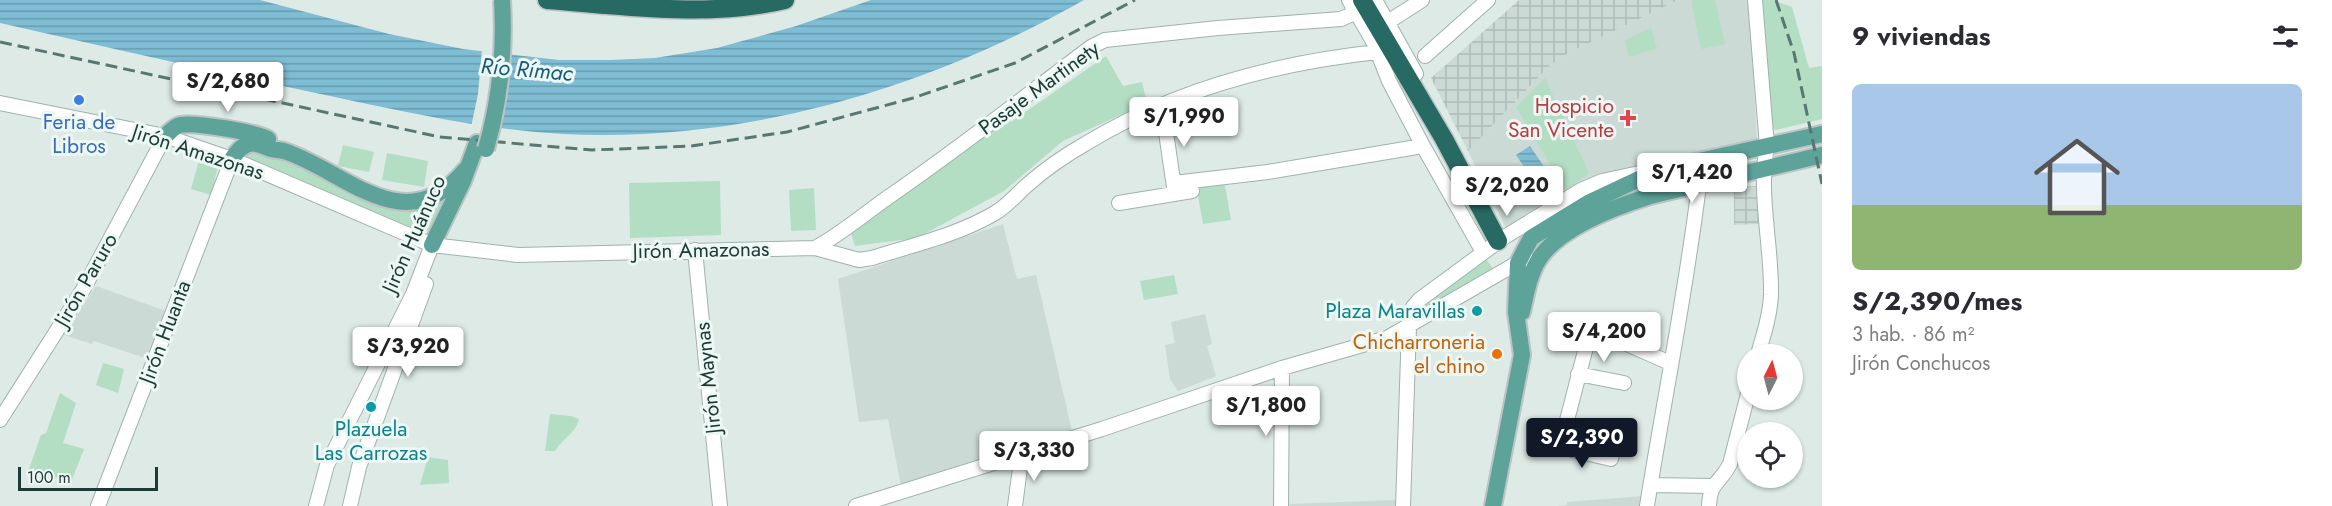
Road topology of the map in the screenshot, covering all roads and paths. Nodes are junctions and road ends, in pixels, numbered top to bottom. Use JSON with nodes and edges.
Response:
{"nodes":[{"id":1,"x":490,"y":0,"type":"edge"},
{"id":2,"x":502,"y":0,"type":"edge"},
{"id":3,"x":548,"y":0,"type":"edge"},
{"id":4,"x":785,"y":0,"type":"edge"},
{"id":5,"x":1375,"y":0,"type":"edge"},
{"id":6,"x":1422,"y":0,"type":"edge"},
{"id":7,"x":1488,"y":0,"type":"edge"},
{"id":8,"x":1755,"y":0,"type":"edge"},
{"id":9,"x":1356,"y":2,"type":"edge"},
{"id":10,"x":1388,"y":22,"type":"junction"},
{"id":11,"x":1377,"y":52,"type":"junction"},
{"id":12,"x":1425,"y":56,"type":"dead end"},
{"id":13,"x":0,"y":103,"type":"edge"},
{"id":14,"x":1162,"y":105,"type":"junction"},
{"id":15,"x":1822,"y":134,"type":"edge"},
{"id":16,"x":165,"y":136,"type":"junction"},
{"id":17,"x":482,"y":146,"type":"junction"},
{"id":18,"x":1423,"y":146,"type":"junction"},
{"id":19,"x":1767,"y":146,"type":"junction"},
{"id":20,"x":285,"y":152,"type":"junction"},
{"id":21,"x":1822,"y":155,"type":"edge"},
{"id":22,"x":232,"y":159,"type":"junction"},
{"id":23,"x":465,"y":170,"type":"junction"},
{"id":24,"x":1658,"y":170,"type":"junction"},
{"id":25,"x":1762,"y":170,"type":"junction"},
{"id":26,"x":1467,"y":176,"type":"junction"},
{"id":27,"x":1440,"y":179,"type":"junction"},
{"id":28,"x":1699,"y":185,"type":"junction"},
{"id":29,"x":1174,"y":189,"type":"junction"},
{"id":30,"x":1192,"y":191,"type":"dead end"},
{"id":31,"x":1119,"y":203,"type":"dead end"},
{"id":32,"x":1501,"y":239,"type":"junction"},
{"id":33,"x":1556,"y":240,"type":"junction"},
{"id":34,"x":435,"y":245,"type":"junction"},
{"id":35,"x":815,"y":248,"type":"junction"},
{"id":36,"x":695,"y":250,"type":"junction"},
{"id":37,"x":1483,"y":252,"type":"junction"},
{"id":38,"x":1518,"y":263,"type":"junction"},
{"id":39,"x":1409,"y":327,"type":"junction"},
{"id":40,"x":1518,"y":333,"type":"junction"},
{"id":41,"x":1761,"y":344,"type":"edge"},
{"id":42,"x":1670,"y":363,"type":"junction"},
{"id":43,"x":1282,"y":369,"type":"junction"},
{"id":44,"x":1578,"y":374,"type":"junction"},
{"id":45,"x":1624,"y":383,"type":"dead end"},
{"id":46,"x":1744,"y":410,"type":"edge"},
{"id":47,"x":0,"y":420,"type":"edge"},
{"id":48,"x":1617,"y":430,"type":"dead end"},
{"id":49,"x":1022,"y":453,"type":"junction"},
{"id":50,"x":1651,"y":484,"type":"junction"},
{"id":51,"x":1712,"y":486,"type":"junction"},
{"id":52,"x":98,"y":506,"type":"edge"},
{"id":53,"x":315,"y":506,"type":"edge"},
{"id":54,"x":350,"y":506,"type":"edge"},
{"id":55,"x":720,"y":506,"type":"edge"},
{"id":56,"x":856,"y":506,"type":"edge"},
{"id":57,"x":1016,"y":506,"type":"edge"},
{"id":58,"x":1281,"y":506,"type":"edge"},
{"id":59,"x":1403,"y":506,"type":"edge"},
{"id":60,"x":1493,"y":506,"type":"edge"},
{"id":61,"x":1647,"y":506,"type":"edge"},
{"id":62,"x":1709,"y":506,"type":"edge"}],
"edges":[{"from":1,"to":17,"type":"main road","name":"Jirón Huánuco"},
{"from":2,"to":17,"type":"main road","name":"Jirón Huánuco","bridge":true},
{"from":3,"to":4,"type":"highway"},
{"from":5,"to":10,"type":"street"},
{"from":6,"to":10,"type":"street"},
{"from":7,"to":12,"type":"street"},
{"from":8,"to":19,"type":"street"},
{"from":9,"to":11,"type":"street"},
{"from":9,"to":26,"type":"highway"},
{"from":9,"to":35,"type":"street","name":"Pasaje Martinety"},
{"from":10,"to":26,"type":"street"},
{"from":11,"to":14,"type":"street","name":"Jirón Amazonas"},
{"from":11,"to":18,"type":"street"},
{"from":13,"to":16,"type":"street","name":"Jirón Amazonas"},
{"from":14,"to":29,"type":"street"},
{"from":14,"to":35,"type":"street","name":"Jirón Amazonas"},
{"from":15,"to":19,"type":"main road"},
{"from":16,"to":20,"type":"main road"},
{"from":16,"to":22,"type":"street","name":"Jirón Amazonas"},
{"from":16,"to":47,"type":"street","name":"Jirón Paruro"},
{"from":17,"to":23,"type":"main road","name":"Jirón Huánuco"},
{"from":17,"to":34,"type":"main road","name":"Jirón Huánuco"},
{"from":18,"to":27,"type":"street"},
{"from":18,"to":29,"type":"street"},
{"from":19,"to":24,"type":"main road"},
{"from":19,"to":25,"type":"street"},
{"from":20,"to":22,"type":"main road"},
{"from":20,"to":23,"type":"main road"},
{"from":21,"to":25,"type":"main road"},
{"from":22,"to":34,"type":"street","name":"Jirón Amazonas"},
{"from":22,"to":52,"type":"street","name":"Jirón Huanta"},
{"from":23,"to":34,"type":"main road","name":"Jirón Huánuco"},
{"from":24,"to":32,"type":"street"},
{"from":24,"to":38,"type":"main road"},
{"from":25,"to":28,"type":"main road"},
{"from":25,"to":41,"type":"street"},
{"from":26,"to":27,"type":"street"},
{"from":26,"to":32,"type":"highway"},
{"from":27,"to":37,"type":"street"},
{"from":28,"to":33,"type":"main road"},
{"from":28,"to":42,"type":"street"},
{"from":29,"to":30,"type":"street"},
{"from":29,"to":31,"type":"street"},
{"from":32,"to":37,"type":"street"},
{"from":33,"to":38,"type":"street"},
{"from":33,"to":40,"type":"main road"},
{"from":34,"to":36,"type":"street","name":"Jirón Amazonas"},
{"from":34,"to":53,"type":"street","name":"Jirón Huánuco"},
{"from":34,"to":54,"type":"street","name":"Jirón Huánuco"},
{"from":35,"to":36,"type":"street","name":"Jirón Amazonas"},
{"from":36,"to":55,"type":"street","name":"Jirón Maynas"},
{"from":37,"to":39,"type":"street"},
{"from":38,"to":39,"type":"street"},
{"from":38,"to":40,"type":"main road"},
{"from":39,"to":43,"type":"street"},
{"from":39,"to":59,"type":"street"},
{"from":40,"to":60,"type":"main road"},
{"from":42,"to":44,"type":"street"},
{"from":42,"to":50,"type":"street"},
{"from":43,"to":49,"type":"street"},
{"from":43,"to":58,"type":"street"},
{"from":44,"to":45,"type":"street"},
{"from":44,"to":48,"type":"street"},
{"from":46,"to":51,"type":"street"},
{"from":49,"to":56,"type":"street"},
{"from":49,"to":57,"type":"street"},
{"from":50,"to":51,"type":"street"},
{"from":50,"to":61,"type":"street"},
{"from":51,"to":62,"type":"street"}]}
